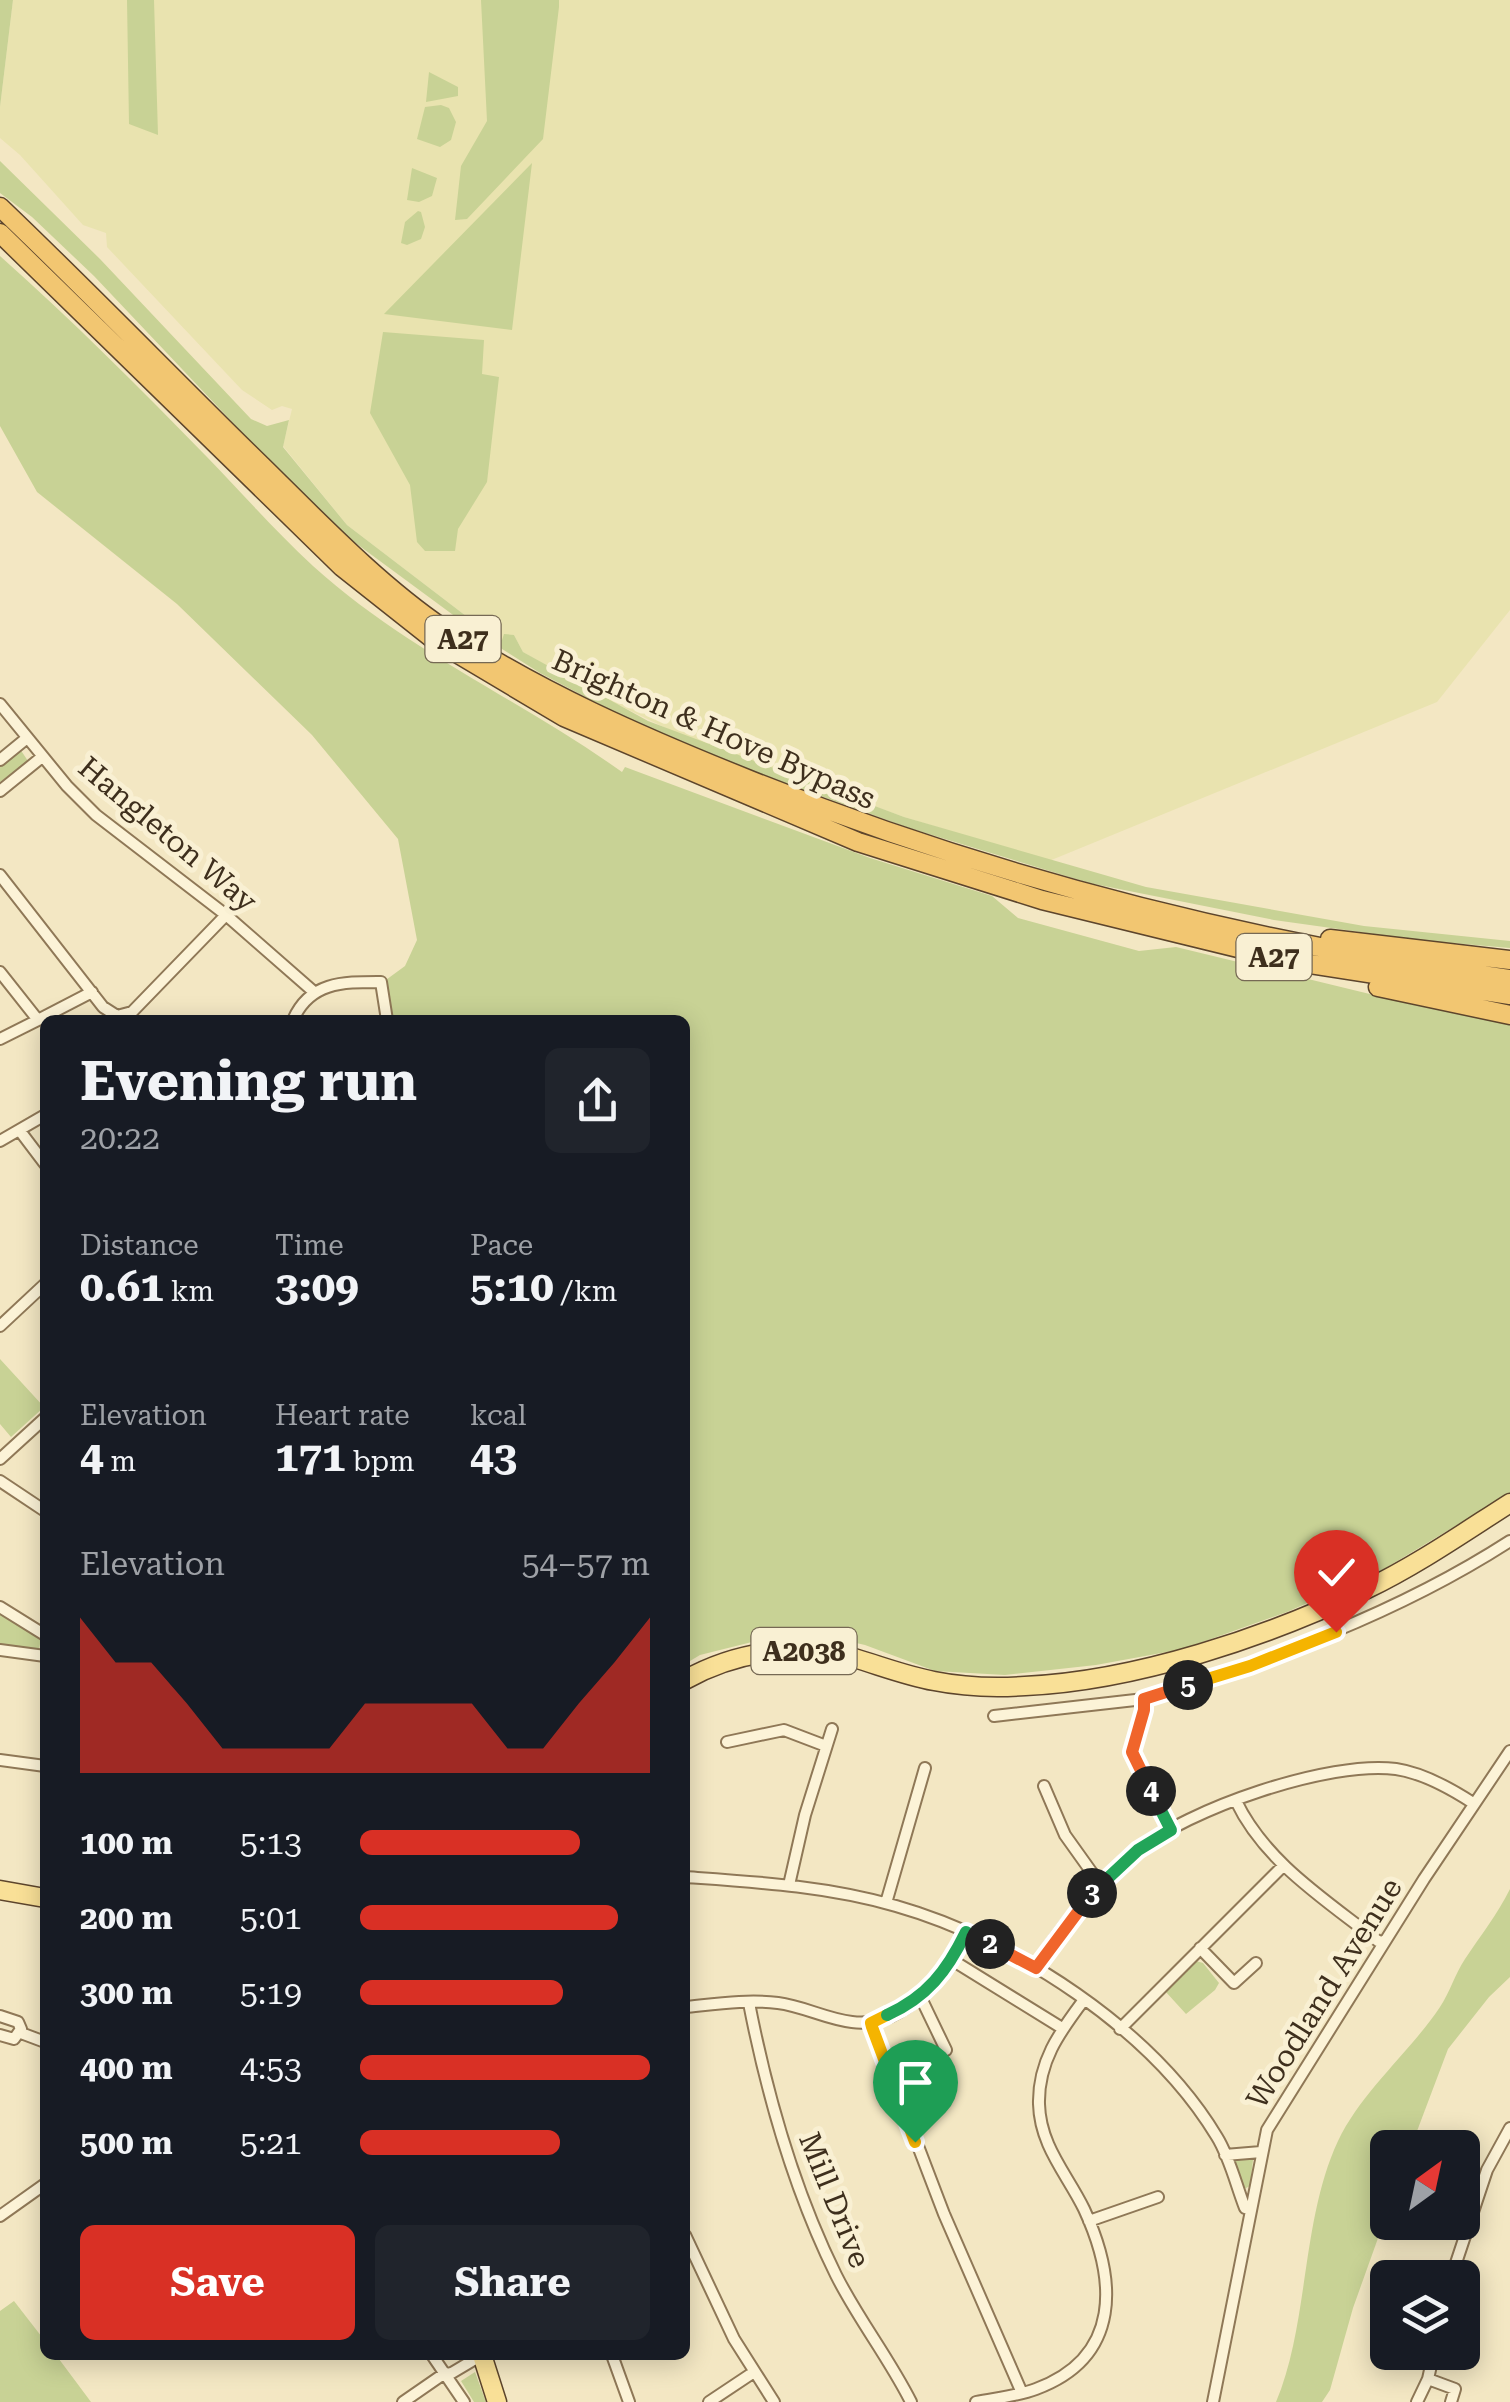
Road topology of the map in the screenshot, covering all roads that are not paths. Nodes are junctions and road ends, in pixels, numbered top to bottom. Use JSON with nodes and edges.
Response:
{"nodes":[{"id":1,"x":0,"y":207,"type":"edge"},
{"id":2,"x":0,"y":233,"type":"edge"},
{"id":3,"x":0,"y":704,"type":"edge"},
{"id":4,"x":27,"y":738,"type":"junction"},
{"id":5,"x":42,"y":757,"type":"junction"},
{"id":6,"x":0,"y":760,"type":"edge"},
{"id":7,"x":0,"y":791,"type":"edge"},
{"id":8,"x":0,"y":875,"type":"edge"},
{"id":9,"x":226,"y":915,"type":"junction"},
{"id":10,"x":1226,"y":928,"type":"junction"},
{"id":11,"x":1510,"y":960,"type":"edge"},
{"id":12,"x":1291,"y":961,"type":"junction"},
{"id":13,"x":0,"y":972,"type":"edge"},
{"id":14,"x":1510,"y":978,"type":"edge"},
{"id":15,"x":92,"y":992,"type":"junction"},
{"id":16,"x":314,"y":992,"type":"junction"},
{"id":17,"x":1510,"y":995,"type":"edge"},
{"id":18,"x":67,"y":1008,"type":"junction"},
{"id":19,"x":1510,"y":1014,"type":"edge"},
{"id":20,"x":50,"y":1015,"type":"edge"},
{"id":21,"x":71,"y":1015,"type":"edge"},
{"id":22,"x":115,"y":1015,"type":"edge"},
{"id":23,"x":120,"y":1015,"type":"edge"},
{"id":24,"x":297,"y":1015,"type":"edge"},
{"id":25,"x":386,"y":1015,"type":"edge"},
{"id":26,"x":38,"y":1020,"type":"joint"},
{"id":27,"x":0,"y":1039,"type":"edge"},
{"id":28,"x":40,"y":1118,"type":"edge"},
{"id":29,"x":20,"y":1132,"type":"junction"},
{"id":30,"x":0,"y":1141,"type":"edge"},
{"id":31,"x":40,"y":1158,"type":"edge"},
{"id":32,"x":40,"y":1289,"type":"edge"},
{"id":33,"x":0,"y":1326,"type":"edge"},
{"id":34,"x":40,"y":1422,"type":"edge"},
{"id":35,"x":0,"y":1458,"type":"edge"},
{"id":36,"x":0,"y":1481,"type":"edge"},
{"id":37,"x":1510,"y":1503,"type":"edge"},
{"id":38,"x":40,"y":1507,"type":"edge"},
{"id":39,"x":1509,"y":1543,"type":"edge"},
{"id":40,"x":0,"y":1607,"type":"edge"},
{"id":41,"x":40,"y":1632,"type":"edge"},
{"id":42,"x":0,"y":1650,"type":"edge"},
{"id":43,"x":40,"y":1655,"type":"edge"},
{"id":44,"x":690,"y":1678,"type":"edge"},
{"id":45,"x":1144,"y":1699,"type":"junction"},
{"id":46,"x":994,"y":1716,"type":"dead end"},
{"id":47,"x":832,"y":1729,"type":"dead end"},
{"id":48,"x":727,"y":1742,"type":"dead end"},
{"id":49,"x":826,"y":1746,"type":"junction"},
{"id":50,"x":1510,"y":1751,"type":"edge"},
{"id":51,"x":0,"y":1760,"type":"edge"},
{"id":52,"x":40,"y":1765,"type":"edge"},
{"id":53,"x":924,"y":1768,"type":"dead end"},
{"id":54,"x":1044,"y":1786,"type":"dead end"},
{"id":55,"x":1236,"y":1800,"type":"junction"},
{"id":56,"x":1473,"y":1803,"type":"junction"},
{"id":57,"x":1171,"y":1830,"type":"junction"},
{"id":58,"x":1284,"y":1866,"type":"junction"},
{"id":59,"x":690,"y":1877,"type":"edge"},
{"id":60,"x":1100,"y":1884,"type":"junction"},
{"id":61,"x":5,"y":1886,"type":"edge"},
{"id":62,"x":790,"y":1886,"type":"junction"},
{"id":63,"x":40,"y":1888,"type":"edge"},
{"id":64,"x":40,"y":1896,"type":"edge"},
{"id":65,"x":886,"y":1903,"type":"junction"},
{"id":66,"x":966,"y":1932,"type":"junction"},
{"id":67,"x":1384,"y":1942,"type":"junction"},
{"id":68,"x":1200,"y":1948,"type":"junction"},
{"id":69,"x":952,"y":1960,"type":"junction"},
{"id":70,"x":1256,"y":1963,"type":"dead end"},
{"id":71,"x":1036,"y":1968,"type":"junction"},
{"id":72,"x":1234,"y":1982,"type":"junction"},
{"id":73,"x":1225,"y":1994,"type":"dead end"},
{"id":74,"x":920,"y":1996,"type":"junction"},
{"id":75,"x":1083,"y":2001,"type":"junction"},
{"id":76,"x":749,"y":2002,"type":"junction"},
{"id":77,"x":690,"y":2007,"type":"edge"},
{"id":78,"x":0,"y":2016,"type":"edge"},
{"id":79,"x":871,"y":2023,"type":"junction"},
{"id":80,"x":1062,"y":2028,"type":"junction"},
{"id":81,"x":1120,"y":2029,"type":"junction"},
{"id":82,"x":21,"y":2033,"type":"junction"},
{"id":83,"x":0,"y":2035,"type":"edge"},
{"id":84,"x":40,"y":2040,"type":"edge"},
{"id":85,"x":946,"y":2050,"type":"dead end"},
{"id":86,"x":1510,"y":2128,"type":"edge"},
{"id":87,"x":1506,"y":2146,"type":"edge"},
{"id":88,"x":1261,"y":2152,"type":"junction"},
{"id":89,"x":1226,"y":2155,"type":"junction"},
{"id":90,"x":40,"y":2188,"type":"edge"},
{"id":91,"x":1158,"y":2197,"type":"dead end"},
{"id":92,"x":1250,"y":2209,"type":"junction"},
{"id":93,"x":0,"y":2216,"type":"edge"},
{"id":94,"x":1089,"y":2222,"type":"junction"},
{"id":95,"x":690,"y":2248,"type":"edge"},
{"id":96,"x":1456,"y":2260,"type":"edge"},
{"id":97,"x":436,"y":2360,"type":"edge"},
{"id":98,"x":474,"y":2360,"type":"edge"},
{"id":99,"x":484,"y":2360,"type":"edge"},
{"id":100,"x":614,"y":2360,"type":"edge"},
{"id":101,"x":1430,"y":2370,"type":"edge"},
{"id":102,"x":754,"y":2372,"type":"junction"},
{"id":103,"x":445,"y":2373,"type":"junction"},
{"id":104,"x":1428,"y":2380,"type":"junction"},
{"id":105,"x":1022,"y":2393,"type":"junction"},
{"id":106,"x":403,"y":2402,"type":"edge"},
{"id":107,"x":464,"y":2402,"type":"edge"},
{"id":108,"x":497,"y":2402,"type":"edge"},
{"id":109,"x":628,"y":2402,"type":"edge"},
{"id":110,"x":708,"y":2402,"type":"edge"},
{"id":111,"x":774,"y":2402,"type":"edge"},
{"id":112,"x":910,"y":2402,"type":"edge"},
{"id":113,"x":976,"y":2402,"type":"edge"},
{"id":114,"x":1213,"y":2402,"type":"edge"},
{"id":115,"x":1417,"y":2402,"type":"edge"},
{"id":116,"x":1451,"y":2402,"type":"edge"}],
"edges":[{"from":1,"to":10,"type":"highway","name":"Brighton & Hove Bypass","number":"A27"},
{"from":2,"to":12,"type":"highway","name":"Brighton & Hove Bypass","number":"A27"},
{"from":3,"to":4,"type":"street","name":"Hangleton Way"},
{"from":4,"to":5,"type":"street","name":"Hangleton Way"},
{"from":4,"to":6,"type":"street"},
{"from":5,"to":7,"type":"street"},
{"from":5,"to":9,"type":"street","name":"Hangleton Way"},
{"from":8,"to":15,"type":"street"},
{"from":9,"to":16,"type":"street","name":"Hangleton Way"},
{"from":9,"to":23,"type":"street"},
{"from":10,"to":11,"type":"highway","number":"A27"},
{"from":10,"to":14,"type":"highway","name":"Brighton & Hove Bypass","number":"A27"},
{"from":12,"to":17,"type":"highway","name":"Brighton & Hove Bypass","number":"A27"},
{"from":12,"to":19,"type":"highway","number":"A27"},
{"from":13,"to":26,"type":"street"},
{"from":15,"to":18,"type":"street"},
{"from":15,"to":22,"type":"street"},
{"from":16,"to":24,"type":"street"},
{"from":16,"to":25,"type":"street"},
{"from":18,"to":20,"type":"street"},
{"from":18,"to":21,"type":"street"},
{"from":26,"to":27,"type":"street"},
{"from":28,"to":29,"type":"street"},
{"from":29,"to":30,"type":"street"},
{"from":29,"to":31,"type":"street"},
{"from":32,"to":33,"type":"street"},
{"from":34,"to":35,"type":"street"},
{"from":36,"to":38,"type":"street"},
{"from":37,"to":44,"type":"main road","number":"A2038"},
{"from":39,"to":45,"type":"street"},
{"from":40,"to":41,"type":"street"},
{"from":42,"to":43,"type":"street"},
{"from":45,"to":46,"type":"street"},
{"from":45,"to":57,"type":"street"},
{"from":47,"to":49,"type":"street"},
{"from":48,"to":49,"type":"street"},
{"from":49,"to":62,"type":"street"},
{"from":50,"to":56,"type":"street","name":"Woodland Avenue"},
{"from":51,"to":52,"type":"street"},
{"from":53,"to":65,"type":"street"},
{"from":54,"to":60,"type":"street"},
{"from":55,"to":56,"type":"street"},
{"from":55,"to":57,"type":"street"},
{"from":55,"to":58,"type":"street"},
{"from":56,"to":67,"type":"street","name":"Woodland Avenue"},
{"from":57,"to":60,"type":"street"},
{"from":58,"to":67,"type":"street"},
{"from":58,"to":68,"type":"street"},
{"from":59,"to":62,"type":"street"},
{"from":60,"to":71,"type":"street"},
{"from":61,"to":63,"type":"main road"},
{"from":61,"to":64,"type":"main road"},
{"from":62,"to":65,"type":"street"},
{"from":65,"to":66,"type":"street"},
{"from":66,"to":69,"type":"street"},
{"from":66,"to":71,"type":"street"},
{"from":67,"to":88,"type":"street","name":"Woodland Avenue"},
{"from":68,"to":72,"type":"street"},
{"from":68,"to":81,"type":"street"},
{"from":69,"to":74,"type":"street"},
{"from":69,"to":80,"type":"street"},
{"from":70,"to":72,"type":"street"},
{"from":71,"to":75,"type":"street"},
{"from":72,"to":73,"type":"street"},
{"from":74,"to":79,"type":"street"},
{"from":74,"to":85,"type":"street"},
{"from":75,"to":80,"type":"street"},
{"from":75,"to":81,"type":"street"},
{"from":76,"to":77,"type":"street"},
{"from":76,"to":79,"type":"street"},
{"from":76,"to":112,"type":"street","name":"Mill Drive"},
{"from":78,"to":82,"type":"street"},
{"from":79,"to":105,"type":"street"},
{"from":80,"to":94,"type":"street"},
{"from":81,"to":89,"type":"street"},
{"from":82,"to":83,"type":"street"},
{"from":82,"to":84,"type":"street"},
{"from":86,"to":87,"type":"street"},
{"from":87,"to":96,"type":"street"},
{"from":88,"to":89,"type":"street"},
{"from":88,"to":92,"type":"street","name":"Woodland Avenue"},
{"from":89,"to":92,"type":"street"},
{"from":90,"to":93,"type":"street"},
{"from":91,"to":94,"type":"street"},
{"from":92,"to":114,"type":"street","name":"Woodland Avenue"},
{"from":94,"to":105,"type":"street"},
{"from":95,"to":102,"type":"street"},
{"from":97,"to":103,"type":"street"},
{"from":98,"to":103,"type":"street"},
{"from":99,"to":108,"type":"main road"},
{"from":100,"to":109,"type":"street"},
{"from":101,"to":104,"type":"street"},
{"from":102,"to":110,"type":"street"},
{"from":102,"to":111,"type":"street"},
{"from":103,"to":106,"type":"street"},
{"from":103,"to":107,"type":"street"},
{"from":104,"to":115,"type":"street"},
{"from":104,"to":116,"type":"street"},
{"from":105,"to":113,"type":"street"}]}
